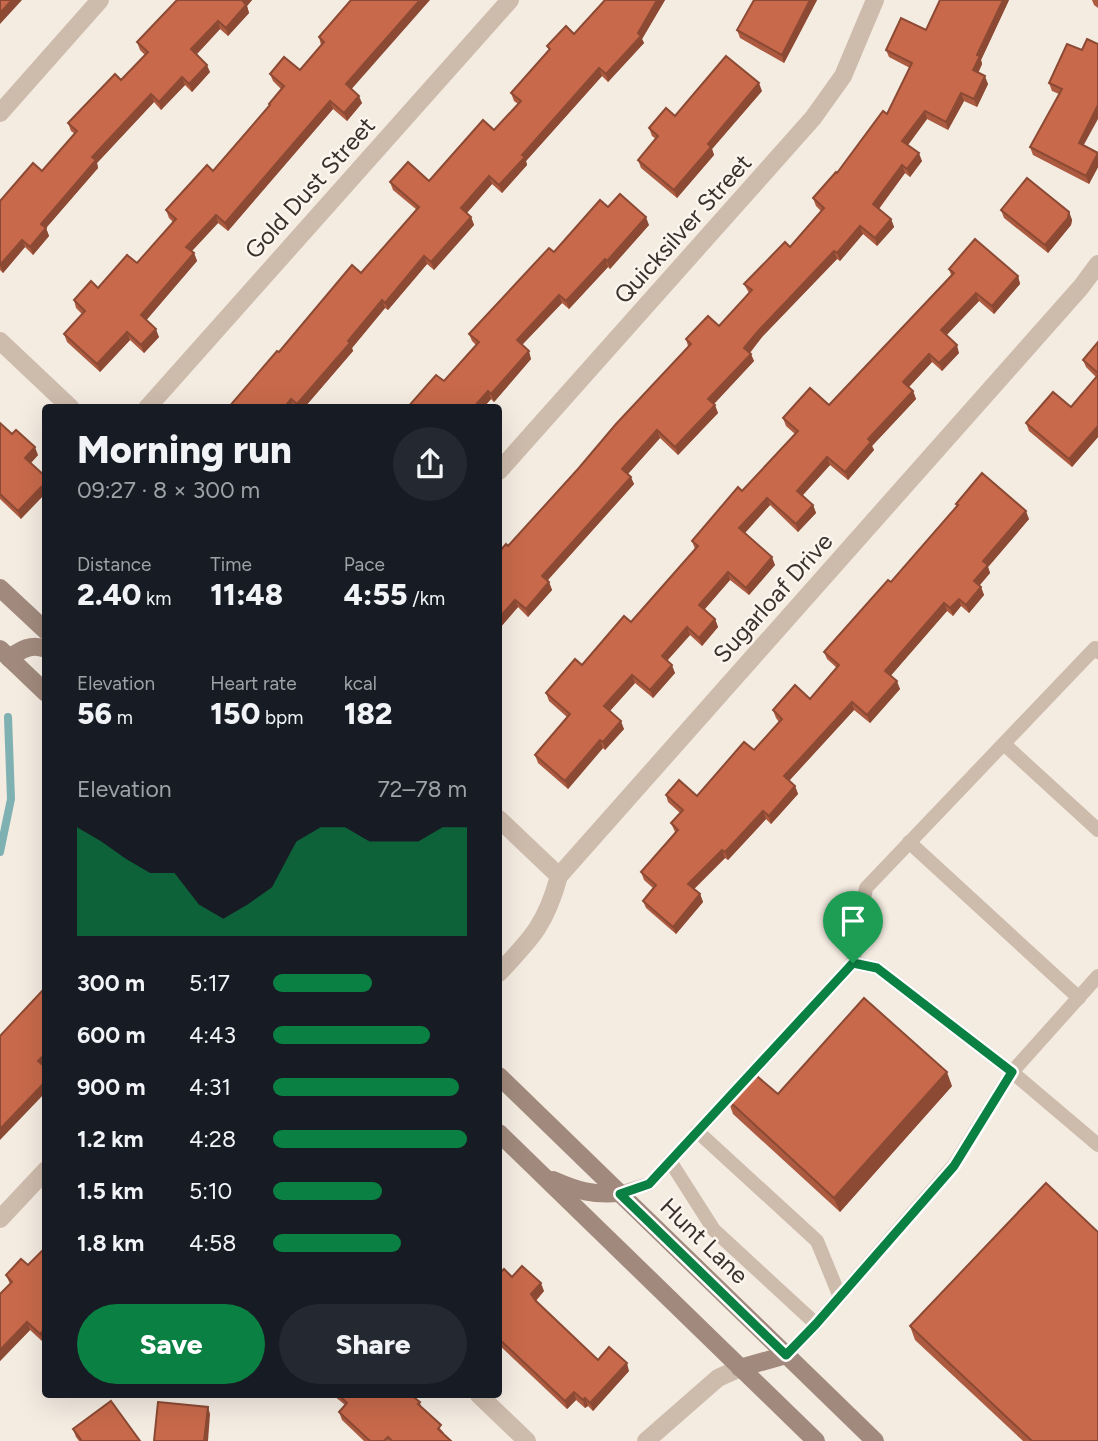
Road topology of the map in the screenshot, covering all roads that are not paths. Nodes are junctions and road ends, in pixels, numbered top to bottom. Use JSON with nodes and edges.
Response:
{"nodes":[{"id":1,"x":100,"y":0,"type":"edge"},
{"id":2,"x":510,"y":0,"type":"edge"},
{"id":3,"x":875,"y":0,"type":"edge"},
{"id":4,"x":0,"y":113,"type":"edge"},
{"id":5,"x":1098,"y":264,"type":"edge"},
{"id":6,"x":0,"y":341,"type":"edge"},
{"id":7,"x":67,"y":404,"type":"edge"},
{"id":8,"x":151,"y":404,"type":"edge"},
{"id":9,"x":502,"y":468,"type":"edge"},
{"id":10,"x":0,"y":588,"type":"edge"},
{"id":11,"x":42,"y":627,"type":"edge"},
{"id":12,"x":42,"y":647,"type":"edge"},
{"id":13,"x":1098,"y":652,"type":"edge"},
{"id":14,"x":5,"y":654,"type":"edge"},
{"id":15,"x":42,"y":689,"type":"edge"},
{"id":16,"x":1004,"y":744,"type":"junction"},
{"id":17,"x":502,"y":822,"type":"edge"},
{"id":18,"x":1098,"y":830,"type":"edge"},
{"id":19,"x":909,"y":842,"type":"junction"},
{"id":20,"x":559,"y":876,"type":"junction"},
{"id":21,"x":853,"y":963,"type":"junction"},
{"id":22,"x":502,"y":970,"type":"edge"},
{"id":23,"x":1098,"y":976,"type":"edge"},
{"id":24,"x":1079,"y":998,"type":"junction"},
{"id":25,"x":1012,"y":1072,"type":"junction"},
{"id":26,"x":502,"y":1079,"type":"edge"},
{"id":27,"x":697,"y":1131,"type":"junction"},
{"id":28,"x":502,"y":1136,"type":"edge"},
{"id":29,"x":1098,"y":1145,"type":"edge"},
{"id":30,"x":670,"y":1161,"type":"junction"},
{"id":31,"x":42,"y":1174,"type":"edge"},
{"id":32,"x":543,"y":1176,"type":"junction"},
{"id":33,"x":620,"y":1194,"type":"junction"},
{"id":34,"x":0,"y":1219,"type":"edge"},
{"id":35,"x":840,"y":1297,"type":"junction"},
{"id":36,"x":816,"y":1324,"type":"junction"},
{"id":37,"x":786,"y":1355,"type":"junction"},
{"id":38,"x":740,"y":1368,"type":"junction"},
{"id":39,"x":482,"y":1398,"type":"edge"},
{"id":40,"x":527,"y":1441,"type":"edge"},
{"id":41,"x":646,"y":1441,"type":"edge"},
{"id":42,"x":816,"y":1441,"type":"edge"},
{"id":43,"x":875,"y":1441,"type":"edge"}],
"edges":[{"from":1,"to":4,"type":"street"},
{"from":2,"to":8,"type":"street","name":"Gold Dust Street"},
{"from":3,"to":9,"type":"street","name":"Quicksilver Street"},
{"from":5,"to":20,"type":"street","name":"Sugarloaf Drive"},
{"from":6,"to":7,"type":"street"},
{"from":10,"to":11,"type":"main road"},
{"from":12,"to":14,"type":"main road"},
{"from":13,"to":16,"type":"lane"},
{"from":14,"to":15,"type":"main road"},
{"from":16,"to":18,"type":"lane"},
{"from":16,"to":19,"type":"lane"},
{"from":17,"to":20,"type":"street"},
{"from":19,"to":21,"type":"lane"},
{"from":19,"to":24,"type":"lane"},
{"from":20,"to":22,"type":"street","name":"Sugarloaf Drive"},
{"from":21,"to":25,"type":"lane"},
{"from":21,"to":27,"type":"lane"},
{"from":23,"to":24,"type":"lane"},
{"from":24,"to":25,"type":"lane"},
{"from":25,"to":29,"type":"lane"},
{"from":25,"to":35,"type":"lane"},
{"from":26,"to":33,"type":"main road","name":"Hunt Lane"},
{"from":27,"to":30,"type":"lane"},
{"from":27,"to":35,"type":"lane"},
{"from":28,"to":32,"type":"main road"},
{"from":30,"to":33,"type":"lane"},
{"from":30,"to":36,"type":"lane"},
{"from":31,"to":34,"type":"street"},
{"from":32,"to":33,"type":"main road"},
{"from":32,"to":38,"type":"main road"},
{"from":33,"to":37,"type":"main road","name":"Hunt Lane"},
{"from":35,"to":36,"type":"lane"},
{"from":36,"to":37,"type":"lane"},
{"from":37,"to":38,"type":"main road"},
{"from":37,"to":43,"type":"main road","name":"Hunt Lane"},
{"from":38,"to":41,"type":"street"},
{"from":38,"to":42,"type":"main road"},
{"from":39,"to":40,"type":"street"}]}
